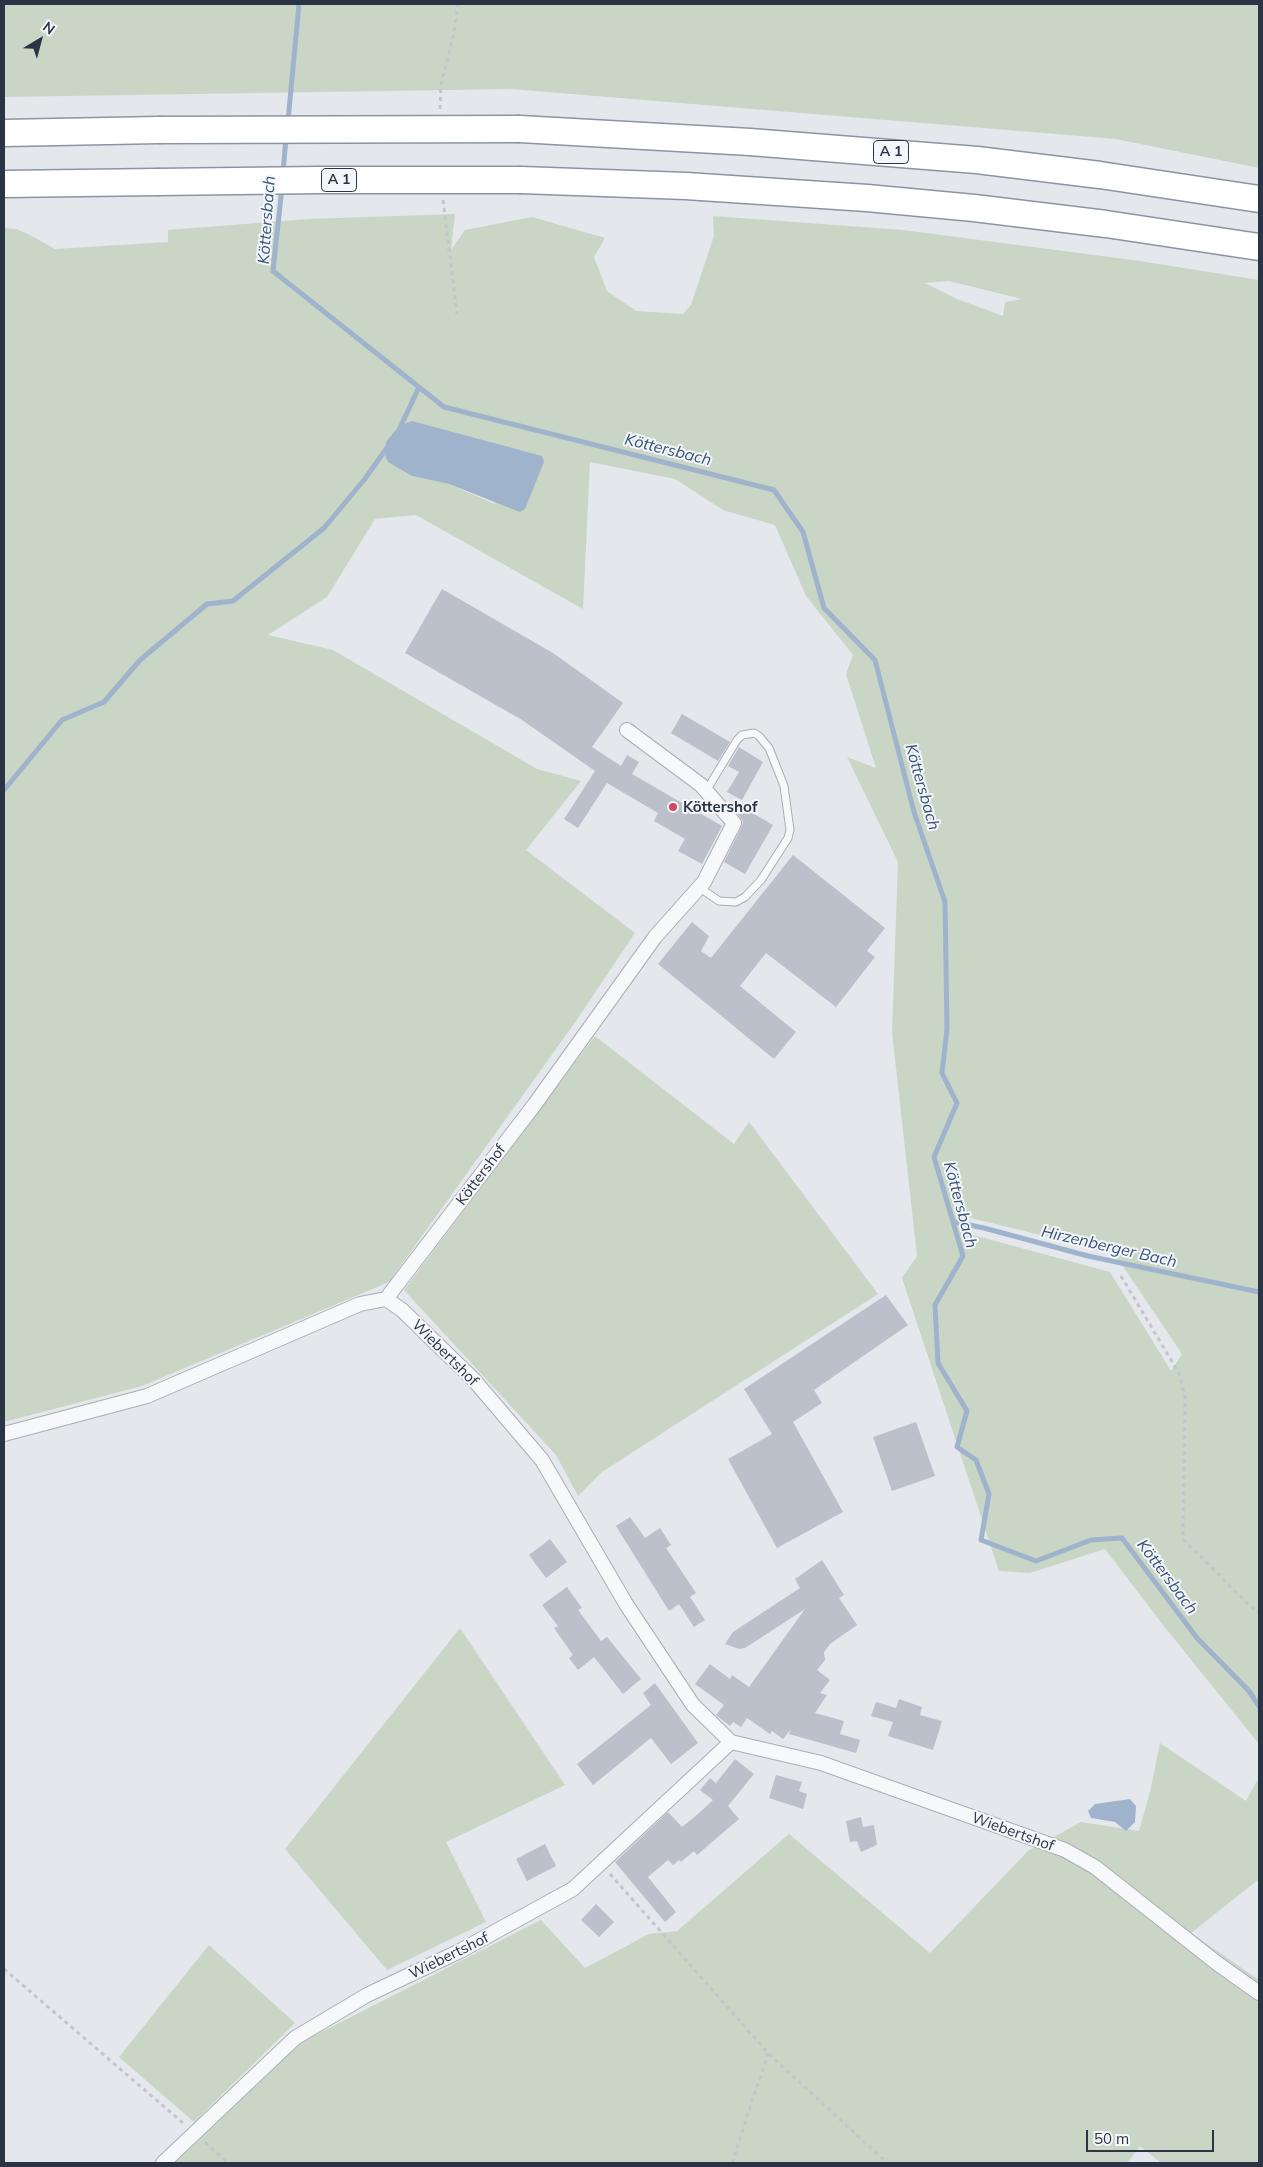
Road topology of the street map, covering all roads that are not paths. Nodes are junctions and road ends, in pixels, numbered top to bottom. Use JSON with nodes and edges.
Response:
{"nodes":[{"id":1,"x":4,"y":133,"type":"edge"},
{"id":2,"x":4,"y":184,"type":"edge"},
{"id":3,"x":1259,"y":199,"type":"edge"},
{"id":4,"x":1259,"y":247,"type":"edge"},
{"id":5,"x":627,"y":730,"type":"dead end"},
{"id":6,"x":706,"y":791,"type":"junction"},
{"id":7,"x":700,"y":888,"type":"junction"},
{"id":8,"x":386,"y":1299,"type":"junction"},
{"id":9,"x":4,"y":1434,"type":"edge"},
{"id":10,"x":731,"y":1742,"type":"junction"},
{"id":11,"x":1259,"y":1993,"type":"edge"},
{"id":12,"x":163,"y":2163,"type":"edge"}],
"edges":[{"from":1,"to":3,"type":"highway","number":"A 1","bridge":true},
{"from":2,"to":4,"type":"highway","number":"A 1","bridge":true},
{"from":5,"to":6,"type":"street","name":"Köttershof"},
{"from":6,"to":7,"type":"street","name":"Köttershof"},
{"from":6,"to":7,"type":"lane"},
{"from":7,"to":8,"type":"street","name":"Köttershof"},
{"from":8,"to":9,"type":"street"},
{"from":8,"to":10,"type":"street","name":"Wiebertshof"},
{"from":10,"to":11,"type":"street","name":"Wiebertshof"},
{"from":10,"to":12,"type":"street","name":"Wiebertshof"}]}
